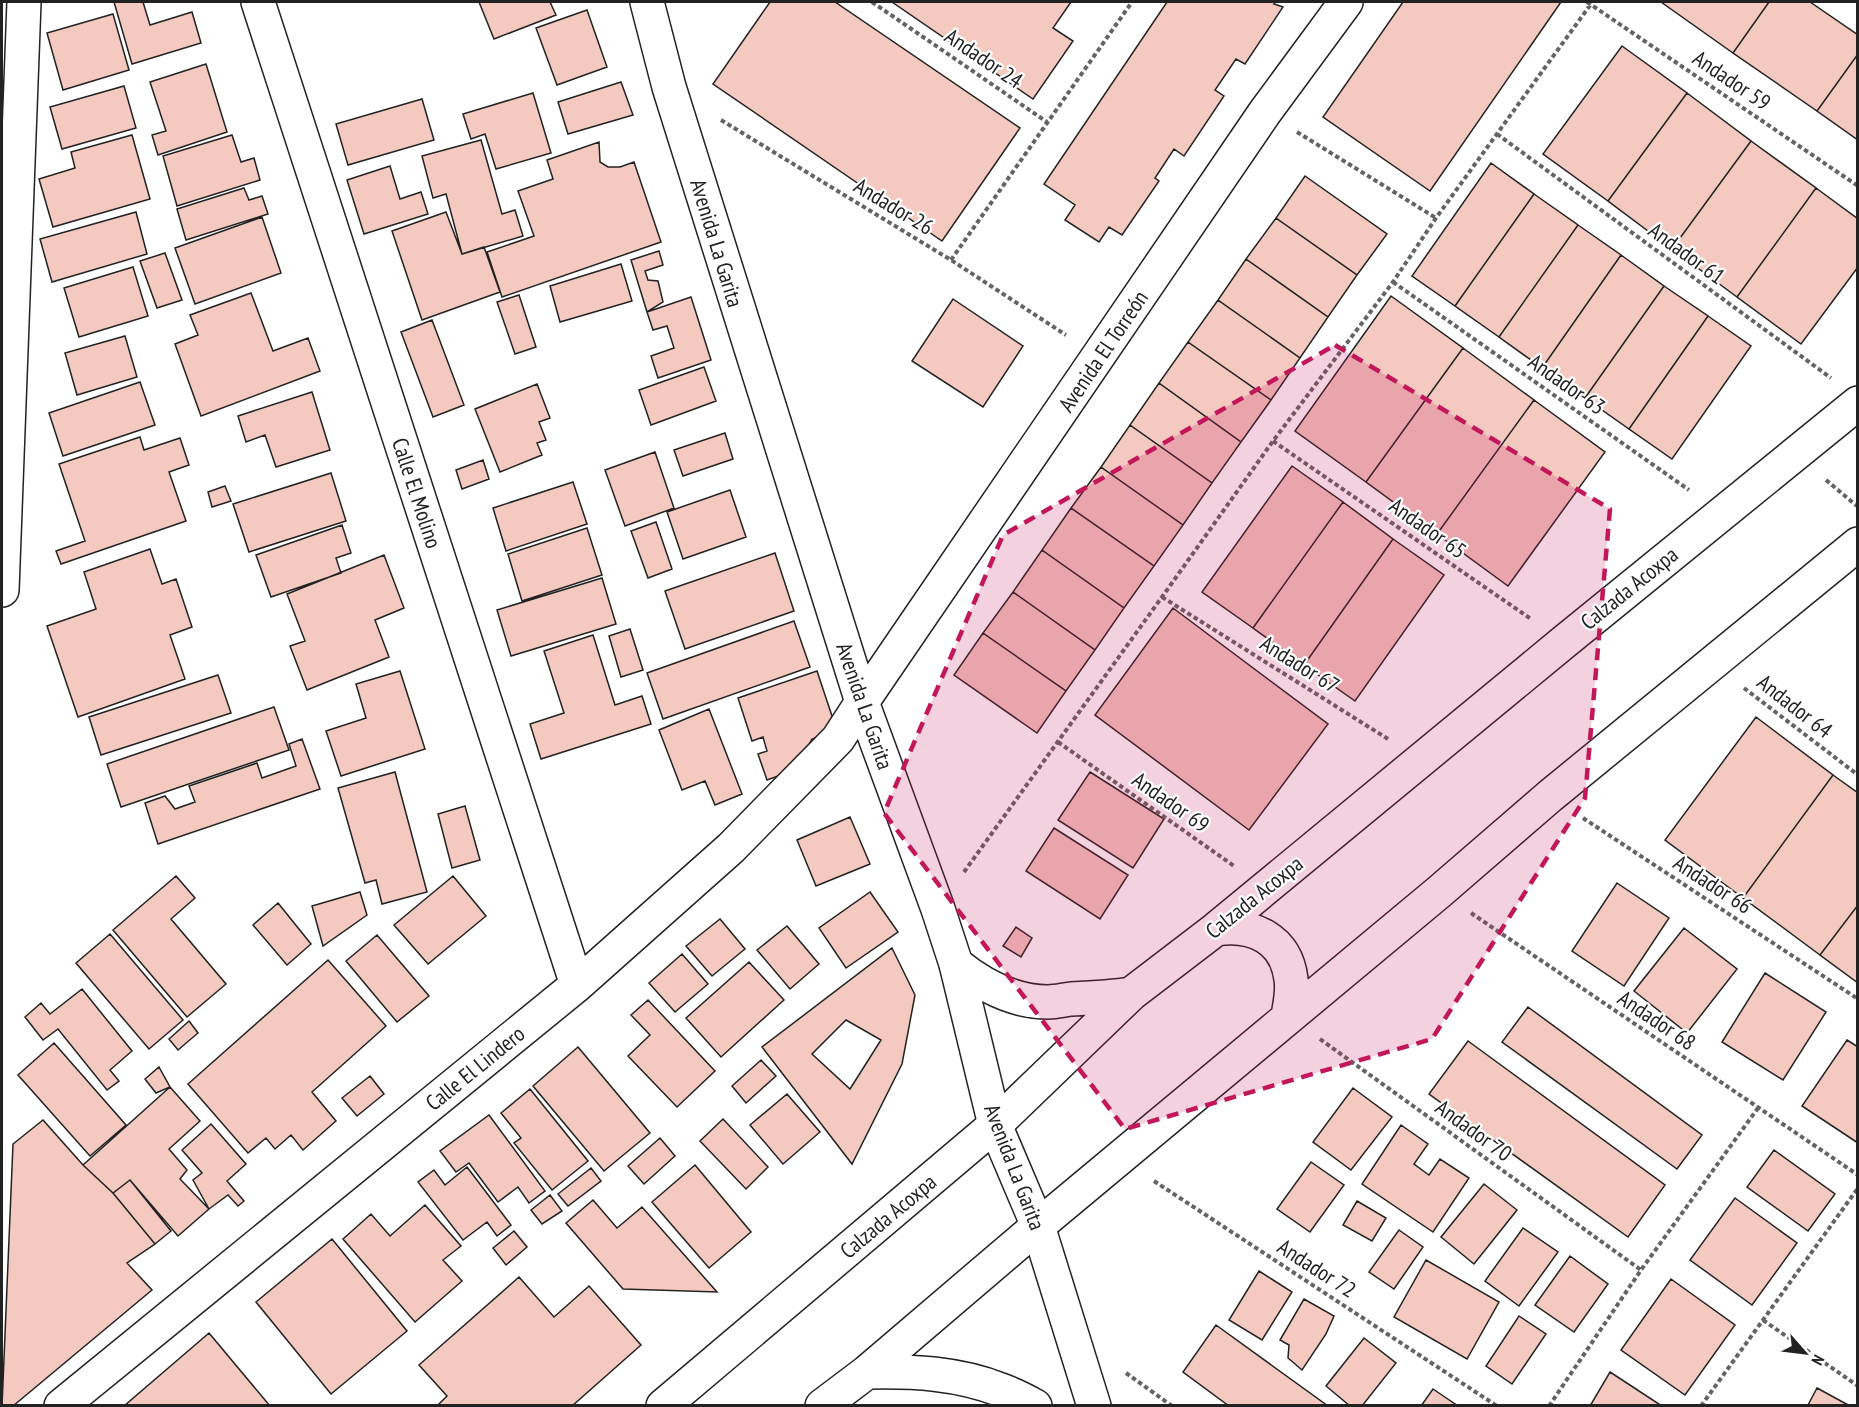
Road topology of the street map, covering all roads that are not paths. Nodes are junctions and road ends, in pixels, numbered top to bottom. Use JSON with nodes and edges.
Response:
{"nodes":[{"id":1,"x":24,"y":2,"type":"edge"},
{"id":2,"x":258,"y":2,"type":"edge"},
{"id":3,"x":647,"y":2,"type":"edge"},
{"id":4,"x":1346,"y":2,"type":"edge"},
{"id":5,"x":1848,"y":394,"type":"edge"},
{"id":6,"x":1857,"y":544,"type":"edge"},
{"id":7,"x":2,"y":590,"type":"edge"},
{"id":8,"x":862,"y":702,"type":"junction"},
{"id":9,"x":1265,"y":888,"type":"junction"},
{"id":10,"x":1216,"y":929,"type":"junction"},
{"id":11,"x":956,"y":964,"type":"junction"},
{"id":12,"x":1342,"y":971,"type":"junction"},
{"id":13,"x":577,"y":986,"type":"junction"},
{"id":14,"x":1131,"y":994,"type":"junction"},
{"id":15,"x":1288,"y":1016,"type":"junction"},
{"id":16,"x":995,"y":1125,"type":"junction"},
{"id":17,"x":1038,"y":1226,"type":"junction"},
{"id":18,"x":867,"y":1372,"type":"junction"},
{"id":19,"x":61,"y":1406,"type":"edge"},
{"id":20,"x":663,"y":1406,"type":"edge"},
{"id":21,"x":822,"y":1406,"type":"edge"},
{"id":22,"x":1035,"y":1406,"type":"edge"},
{"id":23,"x":1094,"y":1406,"type":"edge"}],
"edges":[{"from":1,"to":7,"type":"street"},
{"from":2,"to":13,"type":"street","name":"Calle El Molino"},
{"from":3,"to":8,"type":"street","name":"Avenida La Garita"},
{"from":4,"to":8,"type":"street","name":"Avenida El Torreón"},
{"from":5,"to":9,"type":"street","name":"Calzada Acoxpa"},
{"from":6,"to":12,"type":"street"},
{"from":8,"to":11,"type":"street","name":"Avenida La Garita"},
{"from":8,"to":13,"type":"street","name":"Calle El Lindero"},
{"from":9,"to":10,"type":"street","name":"Calzada Acoxpa"},
{"from":9,"to":12,"type":"street"},
{"from":10,"to":14,"type":"street","name":"Calzada Acoxpa"},
{"from":10,"to":15,"type":"street"},
{"from":11,"to":14,"type":"street"},
{"from":11,"to":16,"type":"street","name":"Avenida La Garita"},
{"from":12,"to":15,"type":"street"},
{"from":13,"to":19,"type":"street","name":"Calle El Lindero"},
{"from":14,"to":16,"type":"street","name":"Calzada Acoxpa"},
{"from":15,"to":17,"type":"street"},
{"from":16,"to":17,"type":"street","name":"Avenida La Garita"},
{"from":16,"to":20,"type":"street","name":"Calzada Acoxpa"},
{"from":17,"to":18,"type":"street"},
{"from":17,"to":23,"type":"street","name":"Avenida La Garita"},
{"from":18,"to":21,"type":"street"},
{"from":18,"to":22,"type":"street"}]}
